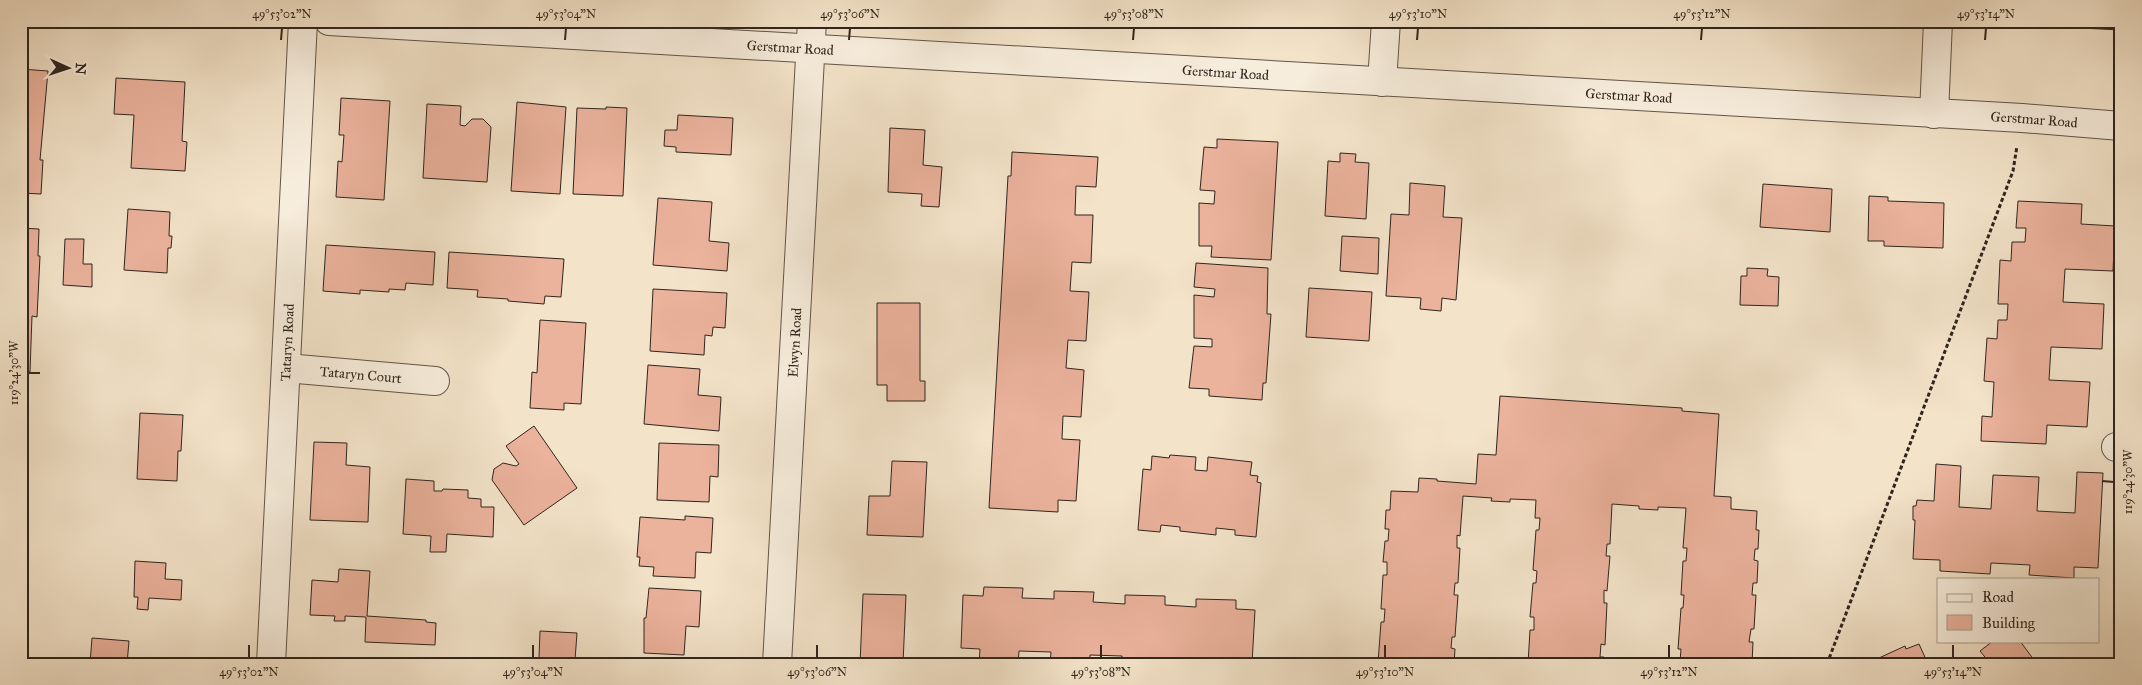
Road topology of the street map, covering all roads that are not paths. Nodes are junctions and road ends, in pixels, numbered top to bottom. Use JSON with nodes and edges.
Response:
{"nodes":[{"id":1,"x":303,"y":21,"type":"edge"},
{"id":2,"x":329,"y":21,"type":"edge"},
{"id":3,"x":812,"y":21,"type":"edge"},
{"id":4,"x":1386,"y":21,"type":"edge"},
{"id":5,"x":1938,"y":21,"type":"edge"},
{"id":6,"x":810,"y":48,"type":"junction"},
{"id":7,"x":1382,"y":82,"type":"junction"},
{"id":8,"x":1934,"y":114,"type":"junction"},
{"id":9,"x":2121,"y":126,"type":"edge"},
{"id":10,"x":286,"y":368,"type":"junction"},
{"id":11,"x":436,"y":382,"type":"dead end"},
{"id":12,"x":271,"y":664,"type":"edge"},
{"id":13,"x":778,"y":664,"type":"edge"}],
"edges":[{"from":1,"to":10,"type":"street","name":"Tataryn Road"},
{"from":2,"to":6,"type":"street","name":"Gerstmar Road"},
{"from":3,"to":6,"type":"street","name":"Elwyn Road"},
{"from":4,"to":7,"type":"street"},
{"from":5,"to":8,"type":"street"},
{"from":6,"to":7,"type":"street","name":"Gerstmar Road"},
{"from":6,"to":13,"type":"street","name":"Elwyn Road"},
{"from":7,"to":8,"type":"street","name":"Gerstmar Road"},
{"from":8,"to":9,"type":"street","name":"Gerstmar Road"},
{"from":10,"to":11,"type":"street","name":"Tataryn Court"},
{"from":10,"to":12,"type":"street","name":"Tataryn Road"}]}
